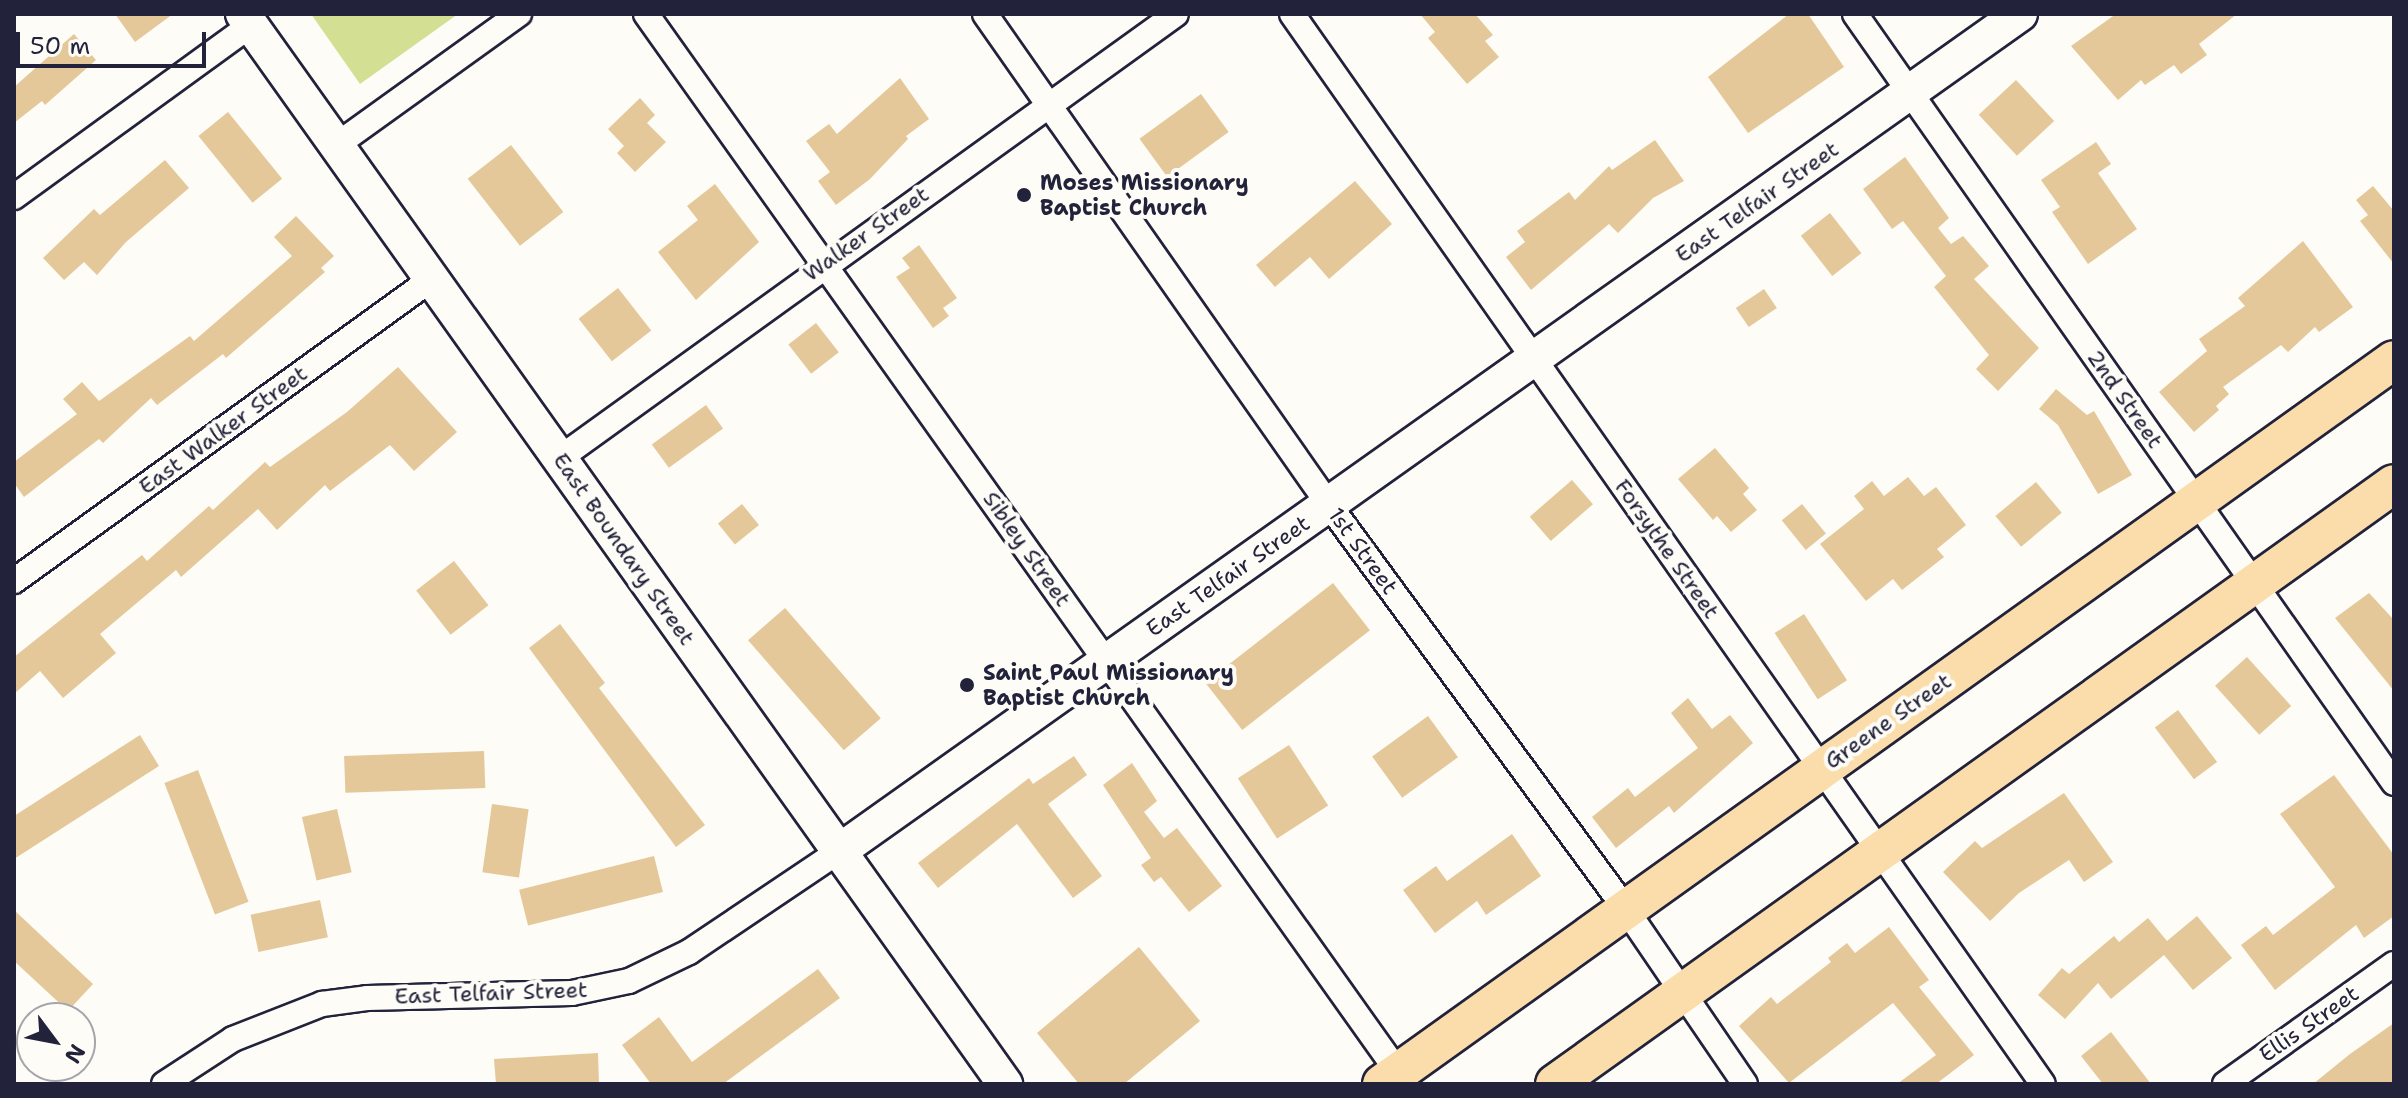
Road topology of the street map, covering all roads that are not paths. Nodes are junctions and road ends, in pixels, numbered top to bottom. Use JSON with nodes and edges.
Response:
{"nodes":[{"id":1,"x":519,"y":14,"type":"edge"},
{"id":2,"x":646,"y":14,"type":"edge"},
{"id":3,"x":985,"y":14,"type":"edge"},
{"id":4,"x":1176,"y":14,"type":"edge"},
{"id":5,"x":1292,"y":14,"type":"edge"},
{"id":6,"x":1855,"y":14,"type":"edge"},
{"id":7,"x":2020,"y":14,"type":"edge"},
{"id":8,"x":247,"y":20,"type":"edge"},
{"id":9,"x":1911,"y":93,"type":"junction"},
{"id":10,"x":1049,"y":106,"type":"junction"},
{"id":11,"x":338,"y":144,"type":"junction"},
{"id":12,"x":14,"y":197,"type":"edge"},
{"id":13,"x":824,"y":263,"type":"junction"},
{"id":14,"x":433,"y":278,"type":"junction"},
{"id":15,"x":2394,"y":360,"type":"edge"},
{"id":16,"x":1534,"y":361,"type":"junction"},
{"id":17,"x":560,"y":458,"type":"junction"},
{"id":18,"x":2394,"y":484,"type":"edge"},
{"id":19,"x":2196,"y":501,"type":"junction"},
{"id":20,"x":1329,"y":505,"type":"junction"},
{"id":21,"x":14,"y":581,"type":"edge"},
{"id":22,"x":2254,"y":584,"type":"junction"},
{"id":23,"x":1107,"y":662,"type":"junction"},
{"id":24,"x":1822,"y":768,"type":"junction"},
{"id":25,"x":2394,"y":783,"type":"edge"},
{"id":26,"x":1880,"y":848,"type":"junction"},
{"id":27,"x":838,"y":852,"type":"junction"},
{"id":28,"x":1625,"y":908,"type":"junction"},
{"id":29,"x":2394,"y":964,"type":"edge"},
{"id":30,"x":1682,"y":992,"type":"junction"},
{"id":31,"x":1396,"y":1080,"type":"edge"},
{"id":32,"x":164,"y":1084,"type":"edge"},
{"id":33,"x":1005,"y":1084,"type":"edge"},
{"id":34,"x":1555,"y":1084,"type":"edge"},
{"id":35,"x":1745,"y":1084,"type":"edge"},
{"id":36,"x":2043,"y":1084,"type":"edge"},
{"id":37,"x":2225,"y":1084,"type":"edge"}],
"edges":[{"from":1,"to":11,"type":"street"},
{"from":2,"to":13,"type":"street","name":"Sibley Street"},
{"from":3,"to":10,"type":"street","name":"1st Street"},
{"from":4,"to":10,"type":"street","name":"Walker Street"},
{"from":5,"to":16,"type":"street","name":"Forsythe Street"},
{"from":6,"to":9,"type":"street","name":"2nd Street"},
{"from":7,"to":9,"type":"street","name":"East Telfair Street"},
{"from":8,"to":11,"type":"street","name":"East Boundary Street"},
{"from":8,"to":12,"type":"street"},
{"from":9,"to":16,"type":"street","name":"East Telfair Street"},
{"from":9,"to":19,"type":"street","name":"2nd Street"},
{"from":10,"to":13,"type":"street","name":"Walker Street"},
{"from":10,"to":20,"type":"street","name":"1st Street"},
{"from":11,"to":14,"type":"street","name":"East Boundary Street"},
{"from":13,"to":17,"type":"street","name":"Walker Street"},
{"from":13,"to":23,"type":"street","name":"Sibley Street"},
{"from":14,"to":17,"type":"street","name":"East Boundary Street"},
{"from":14,"to":21,"type":"street","name":"East Walker Street"},
{"from":15,"to":19,"type":"main road","name":"Greene Street"},
{"from":16,"to":20,"type":"street","name":"East Telfair Street"},
{"from":16,"to":24,"type":"street","name":"Forsythe Street"},
{"from":17,"to":27,"type":"street","name":"East Boundary Street"},
{"from":18,"to":22,"type":"main road"},
{"from":19,"to":22,"type":"street","name":"2nd Street"},
{"from":19,"to":24,"type":"main road","name":"Greene Street"},
{"from":20,"to":23,"type":"street","name":"East Telfair Street"},
{"from":20,"to":28,"type":"street","name":"1st Street"},
{"from":22,"to":25,"type":"street","name":"2nd Street"},
{"from":22,"to":26,"type":"main road"},
{"from":23,"to":27,"type":"street","name":"East Telfair Street"},
{"from":23,"to":31,"type":"street","name":"Sibley Street"},
{"from":24,"to":26,"type":"street","name":"Forsythe Street"},
{"from":24,"to":28,"type":"main road","name":"Greene Street"},
{"from":26,"to":30,"type":"main road"},
{"from":26,"to":36,"type":"street","name":"Forsythe Street"},
{"from":27,"to":32,"type":"street","name":"East Telfair Street"},
{"from":27,"to":33,"type":"street","name":"East Boundary Street"},
{"from":28,"to":30,"type":"street","name":"1st Street"},
{"from":28,"to":31,"type":"main road","name":"Greene Street"},
{"from":29,"to":37,"type":"street","name":"Ellis Street"},
{"from":30,"to":34,"type":"main road"},
{"from":30,"to":35,"type":"street","name":"1st Street"}]}
